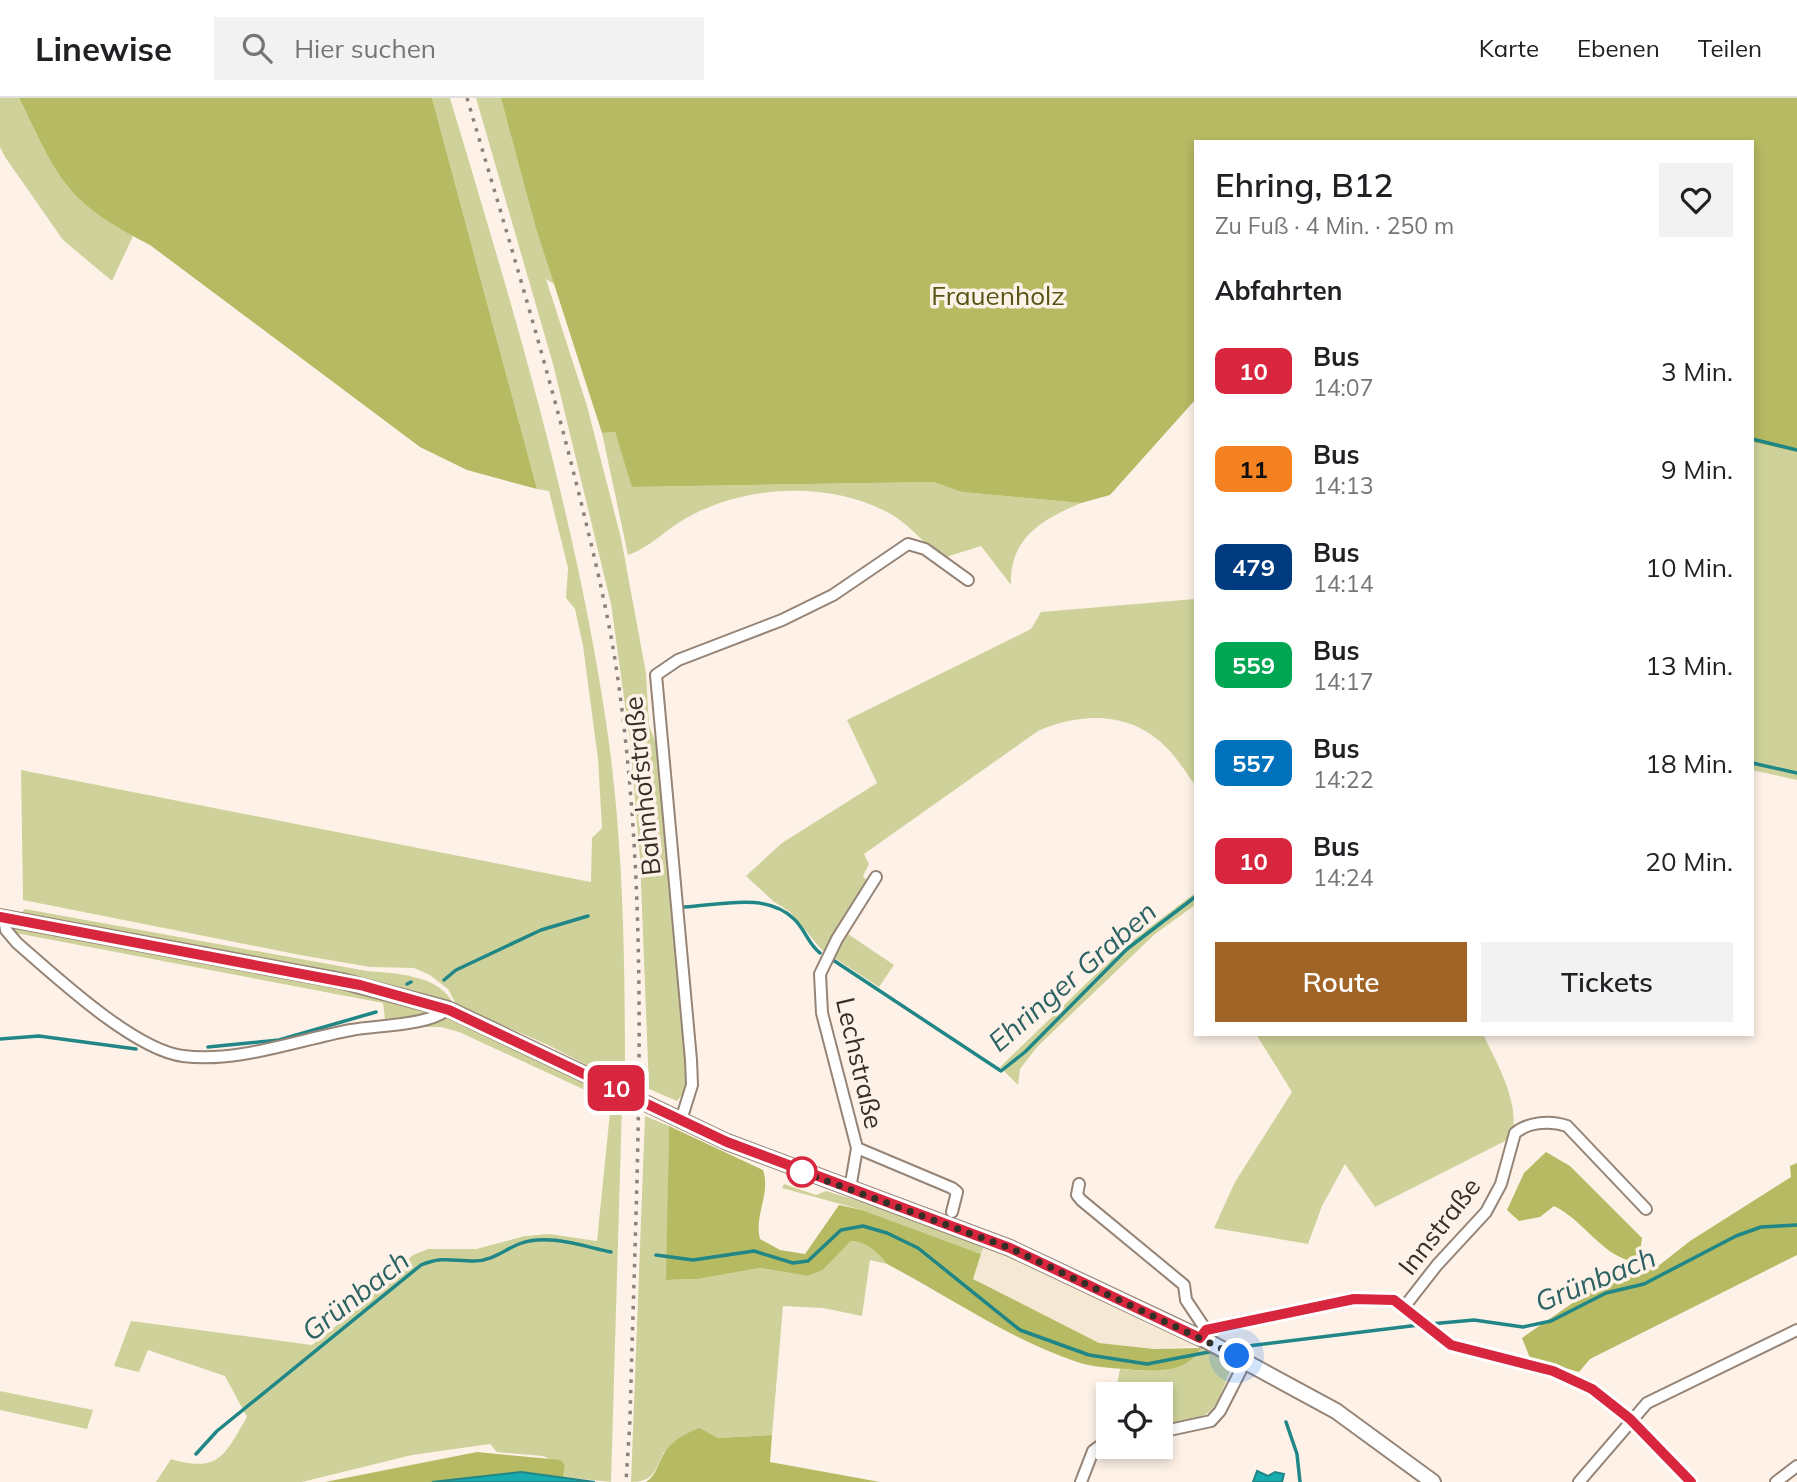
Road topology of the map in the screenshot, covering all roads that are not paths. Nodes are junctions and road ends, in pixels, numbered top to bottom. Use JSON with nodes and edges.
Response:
{"nodes":[{"id":1,"x":968,"y":580,"type":"dead end"},
{"id":2,"x":876,"y":877,"type":"dead end"},
{"id":3,"x":2,"y":918,"type":"edge"},
{"id":4,"x":449,"y":1010,"type":"junction"},
{"id":5,"x":681,"y":1120,"type":"junction"},
{"id":6,"x":856,"y":1148,"type":"junction"},
{"id":7,"x":1079,"y":1184,"type":"dead end"},
{"id":8,"x":850,"y":1189,"type":"junction"},
{"id":9,"x":1646,"y":1209,"type":"dead end"},
{"id":10,"x":952,"y":1212,"type":"dead end"},
{"id":11,"x":1405,"y":1306,"type":"junction"},
{"id":12,"x":1797,"y":1330,"type":"edge"},
{"id":13,"x":1204,"y":1336,"type":"junction"},
{"id":14,"x":1241,"y":1358,"type":"junction"},
{"id":15,"x":1630,"y":1419,"type":"junction"},
{"id":16,"x":1173,"y":1429,"type":"edge"},
{"id":17,"x":1096,"y":1449,"type":"edge"},
{"id":18,"x":1797,"y":1466,"type":"edge"},
{"id":19,"x":1081,"y":1482,"type":"edge"},
{"id":20,"x":1433,"y":1482,"type":"edge"},
{"id":21,"x":1578,"y":1482,"type":"edge"},
{"id":22,"x":1692,"y":1482,"type":"edge"},
{"id":23,"x":1776,"y":1482,"type":"edge"}],
"edges":[{"from":1,"to":5,"type":"street","name":"Bahnhofstraße"},
{"from":2,"to":6,"type":"street","name":"Lechstraße"},
{"from":3,"to":4,"type":"main road"},
{"from":3,"to":4,"type":"street"},
{"from":4,"to":5,"type":"main road"},
{"from":5,"to":8,"type":"main road"},
{"from":6,"to":8,"type":"street","name":"Lechstraße"},
{"from":6,"to":10,"type":"street","name":"Lechstraße"},
{"from":7,"to":13,"type":"street"},
{"from":8,"to":13,"type":"main road"},
{"from":9,"to":11,"type":"street","name":"Innstraße"},
{"from":11,"to":13,"type":"street"},
{"from":11,"to":15,"type":"street"},
{"from":12,"to":15,"type":"street"},
{"from":13,"to":14,"type":"main road"},
{"from":14,"to":16,"type":"street"},
{"from":14,"to":20,"type":"main road"},
{"from":15,"to":21,"type":"street"},
{"from":15,"to":22,"type":"street"},
{"from":17,"to":19,"type":"street"},
{"from":18,"to":23,"type":"street"}]}
